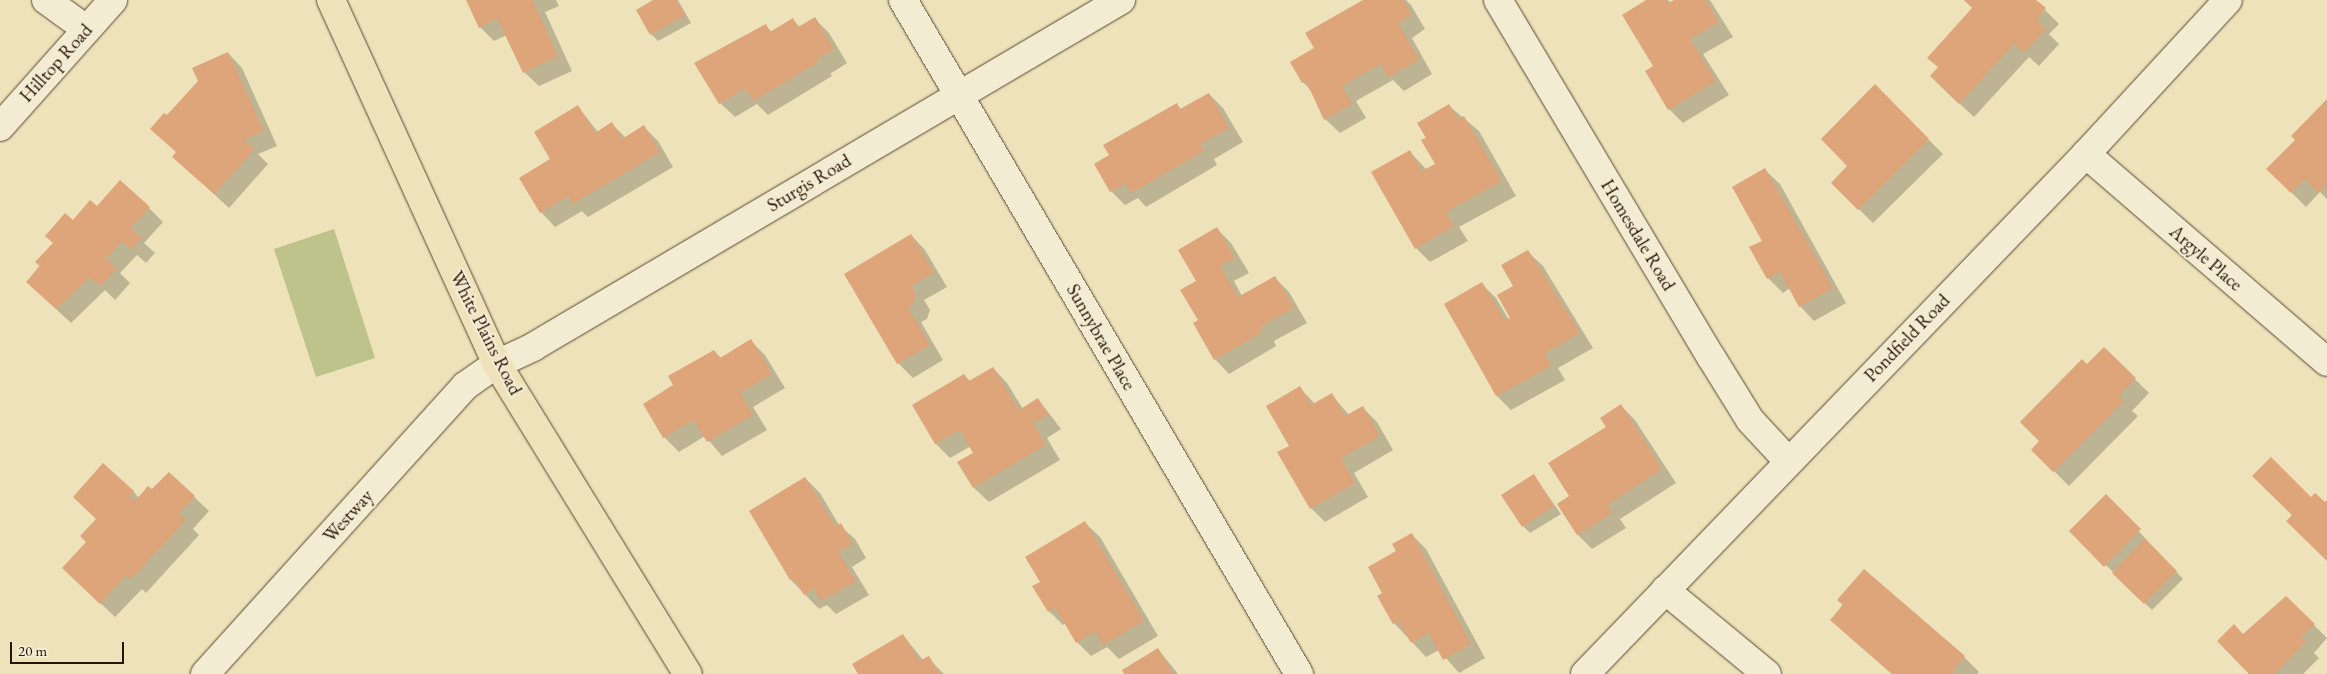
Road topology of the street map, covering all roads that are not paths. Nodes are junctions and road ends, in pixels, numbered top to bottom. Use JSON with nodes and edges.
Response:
{"nodes":[{"id":1,"x":46,"y":0,"type":"edge"},
{"id":2,"x":113,"y":0,"type":"edge"},
{"id":3,"x":331,"y":0,"type":"edge"},
{"id":4,"x":903,"y":0,"type":"edge"},
{"id":5,"x":1121,"y":0,"type":"edge"},
{"id":6,"x":1498,"y":0,"type":"edge"},
{"id":7,"x":2228,"y":0,"type":"edge"},
{"id":8,"x":86,"y":29,"type":"junction"},
{"id":9,"x":958,"y":95,"type":"junction"},
{"id":10,"x":0,"y":127,"type":"edge"},
{"id":11,"x":2086,"y":154,"type":"junction"},
{"id":12,"x":2327,"y":362,"type":"edge"},
{"id":13,"x":497,"y":364,"type":"junction"},
{"id":14,"x":1788,"y":461,"type":"junction"},
{"id":15,"x":1665,"y":590,"type":"junction"},
{"id":16,"x":205,"y":674,"type":"edge"},
{"id":17,"x":688,"y":674,"type":"edge"},
{"id":18,"x":1299,"y":674,"type":"edge"},
{"id":19,"x":1585,"y":674,"type":"edge"},
{"id":20,"x":1767,"y":674,"type":"edge"}],
"edges":[{"from":1,"to":8,"type":"street"},
{"from":2,"to":8,"type":"street","name":"Hilltop Road"},
{"from":3,"to":13,"type":"main road","name":"White Plains Road"},
{"from":4,"to":9,"type":"street","name":"Sunnybrae Place"},
{"from":5,"to":9,"type":"street","name":"Sturgis Road"},
{"from":6,"to":14,"type":"street","name":"Homesdale Road"},
{"from":7,"to":11,"type":"street","name":"Pondfield Road"},
{"from":8,"to":10,"type":"street","name":"Hilltop Road"},
{"from":9,"to":13,"type":"street","name":"Sturgis Road"},
{"from":9,"to":18,"type":"street","name":"Sunnybrae Place"},
{"from":11,"to":12,"type":"street","name":"Argyle Place"},
{"from":11,"to":14,"type":"street","name":"Pondfield Road"},
{"from":13,"to":16,"type":"street","name":"Westway"},
{"from":13,"to":17,"type":"main road","name":"White Plains Road"},
{"from":14,"to":15,"type":"street","name":"Pondfield Road"},
{"from":15,"to":19,"type":"street","name":"Pondfield Road"},
{"from":15,"to":20,"type":"street"}]}
